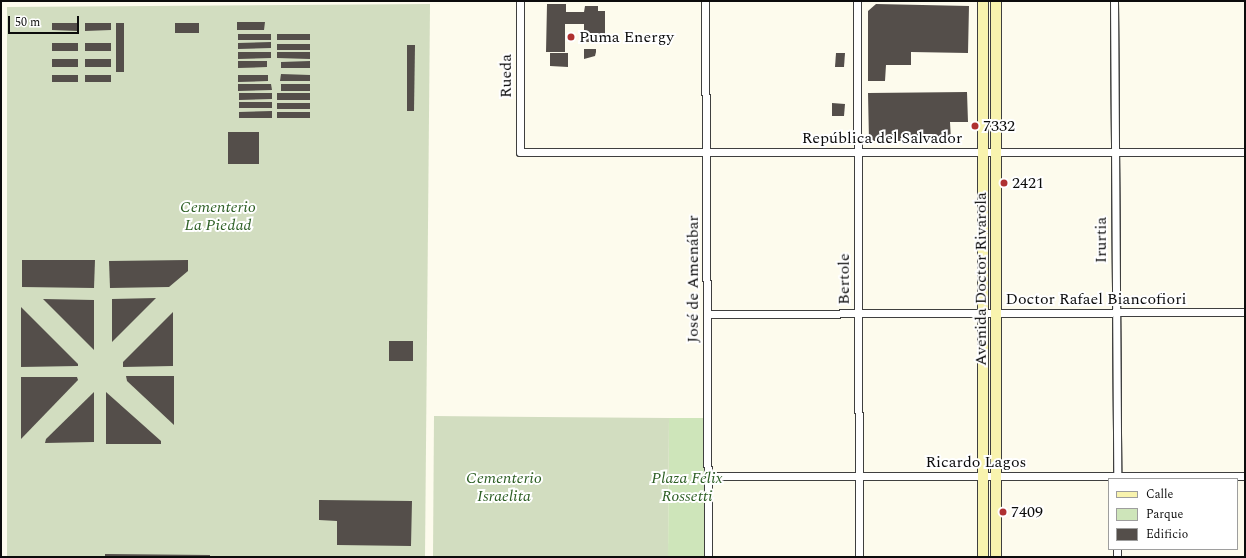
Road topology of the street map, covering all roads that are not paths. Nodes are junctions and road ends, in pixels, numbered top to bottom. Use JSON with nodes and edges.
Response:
{"nodes":[{"id":1,"x":520,"y":1,"type":"edge"},
{"id":2,"x":705,"y":1,"type":"edge"},
{"id":3,"x":857,"y":1,"type":"edge"},
{"id":4,"x":983,"y":1,"type":"edge"},
{"id":5,"x":996,"y":1,"type":"edge"},
{"id":6,"x":1114,"y":1,"type":"edge"},
{"id":7,"x":520,"y":152,"type":"joint"},
{"id":8,"x":706,"y":152,"type":"junction"},
{"id":9,"x":858,"y":152,"type":"junction"},
{"id":10,"x":983,"y":152,"type":"junction"},
{"id":11,"x":996,"y":152,"type":"junction"},
{"id":12,"x":1115,"y":152,"type":"junction"},
{"id":13,"x":1245,"y":152,"type":"edge"},
{"id":14,"x":1245,"y":312,"type":"edge"},
{"id":15,"x":858,"y":313,"type":"junction"},
{"id":16,"x":983,"y":313,"type":"junction"},
{"id":17,"x":996,"y":313,"type":"junction"},
{"id":18,"x":1116,"y":313,"type":"junction"},
{"id":19,"x":707,"y":314,"type":"junction"},
{"id":20,"x":859,"y":475,"type":"junction"},
{"id":21,"x":707,"y":476,"type":"junction"},
{"id":22,"x":983,"y":476,"type":"junction"},
{"id":23,"x":996,"y":476,"type":"junction"},
{"id":24,"x":1245,"y":476,"type":"edge"},
{"id":25,"x":1117,"y":477,"type":"edge"},
{"id":26,"x":708,"y":557,"type":"edge"},
{"id":27,"x":859,"y":557,"type":"edge"},
{"id":28,"x":983,"y":557,"type":"edge"},
{"id":29,"x":996,"y":557,"type":"edge"}],
"edges":[{"from":1,"to":7,"type":"street","name":"Rueda"},
{"from":2,"to":8,"type":"street","name":"José de Amenábar"},
{"from":3,"to":9,"type":"street","name":"Bertole"},
{"from":4,"to":10,"type":"main road","name":"Avenida Doctor Rivarola"},
{"from":5,"to":11,"type":"main road","name":"Avenida Doctor Rivarola"},
{"from":6,"to":12,"type":"street","name":"Irurtia"},
{"from":7,"to":8,"type":"street","name":"República del Salvador"},
{"from":8,"to":9,"type":"street","name":"República del Salvador"},
{"from":8,"to":19,"type":"street","name":"José de Amenábar"},
{"from":9,"to":10,"type":"street","name":"República del Salvador"},
{"from":9,"to":15,"type":"street","name":"Bertole"},
{"from":10,"to":11,"type":"street","name":"República del Salvador"},
{"from":10,"to":16,"type":"main road","name":"Avenida Doctor Rivarola"},
{"from":11,"to":12,"type":"street","name":"República del Salvador"},
{"from":11,"to":17,"type":"main road","name":"Avenida Doctor Rivarola"},
{"from":12,"to":13,"type":"street","name":"República del Salvador"},
{"from":12,"to":18,"type":"street","name":"Irurtia"},
{"from":14,"to":18,"type":"street","name":"Doctor Rafael Biancofiori"},
{"from":15,"to":16,"type":"street","name":"Doctor Rafael Biancofiori"},
{"from":15,"to":19,"type":"street","name":"Doctor Rafael Biancofiori"},
{"from":15,"to":20,"type":"street","name":"Bertole"},
{"from":16,"to":17,"type":"street","name":"Doctor Rafael Biancofiori"},
{"from":16,"to":22,"type":"main road","name":"Avenida Doctor Rivarola"},
{"from":17,"to":18,"type":"street","name":"Doctor Rafael Biancofiori"},
{"from":17,"to":23,"type":"main road","name":"Avenida Doctor Rivarola"},
{"from":18,"to":25,"type":"street","name":"Irurtia"},
{"from":19,"to":21,"type":"street","name":"José de Amenábar"},
{"from":20,"to":21,"type":"street","name":"Ricardo Lagos"},
{"from":20,"to":22,"type":"street","name":"Ricardo Lagos"},
{"from":20,"to":27,"type":"street","name":"Bertole"},
{"from":21,"to":26,"type":"street","name":"José de Amenábar"},
{"from":22,"to":23,"type":"street","name":"Ricardo Lagos"},
{"from":22,"to":28,"type":"main road","name":"Avenida Doctor Rivarola"},
{"from":23,"to":25,"type":"street","name":"Ricardo Lagos"},
{"from":23,"to":29,"type":"main road","name":"Avenida Doctor Rivarola"},
{"from":24,"to":25,"type":"street","name":"Ricardo Lagos"}]}
